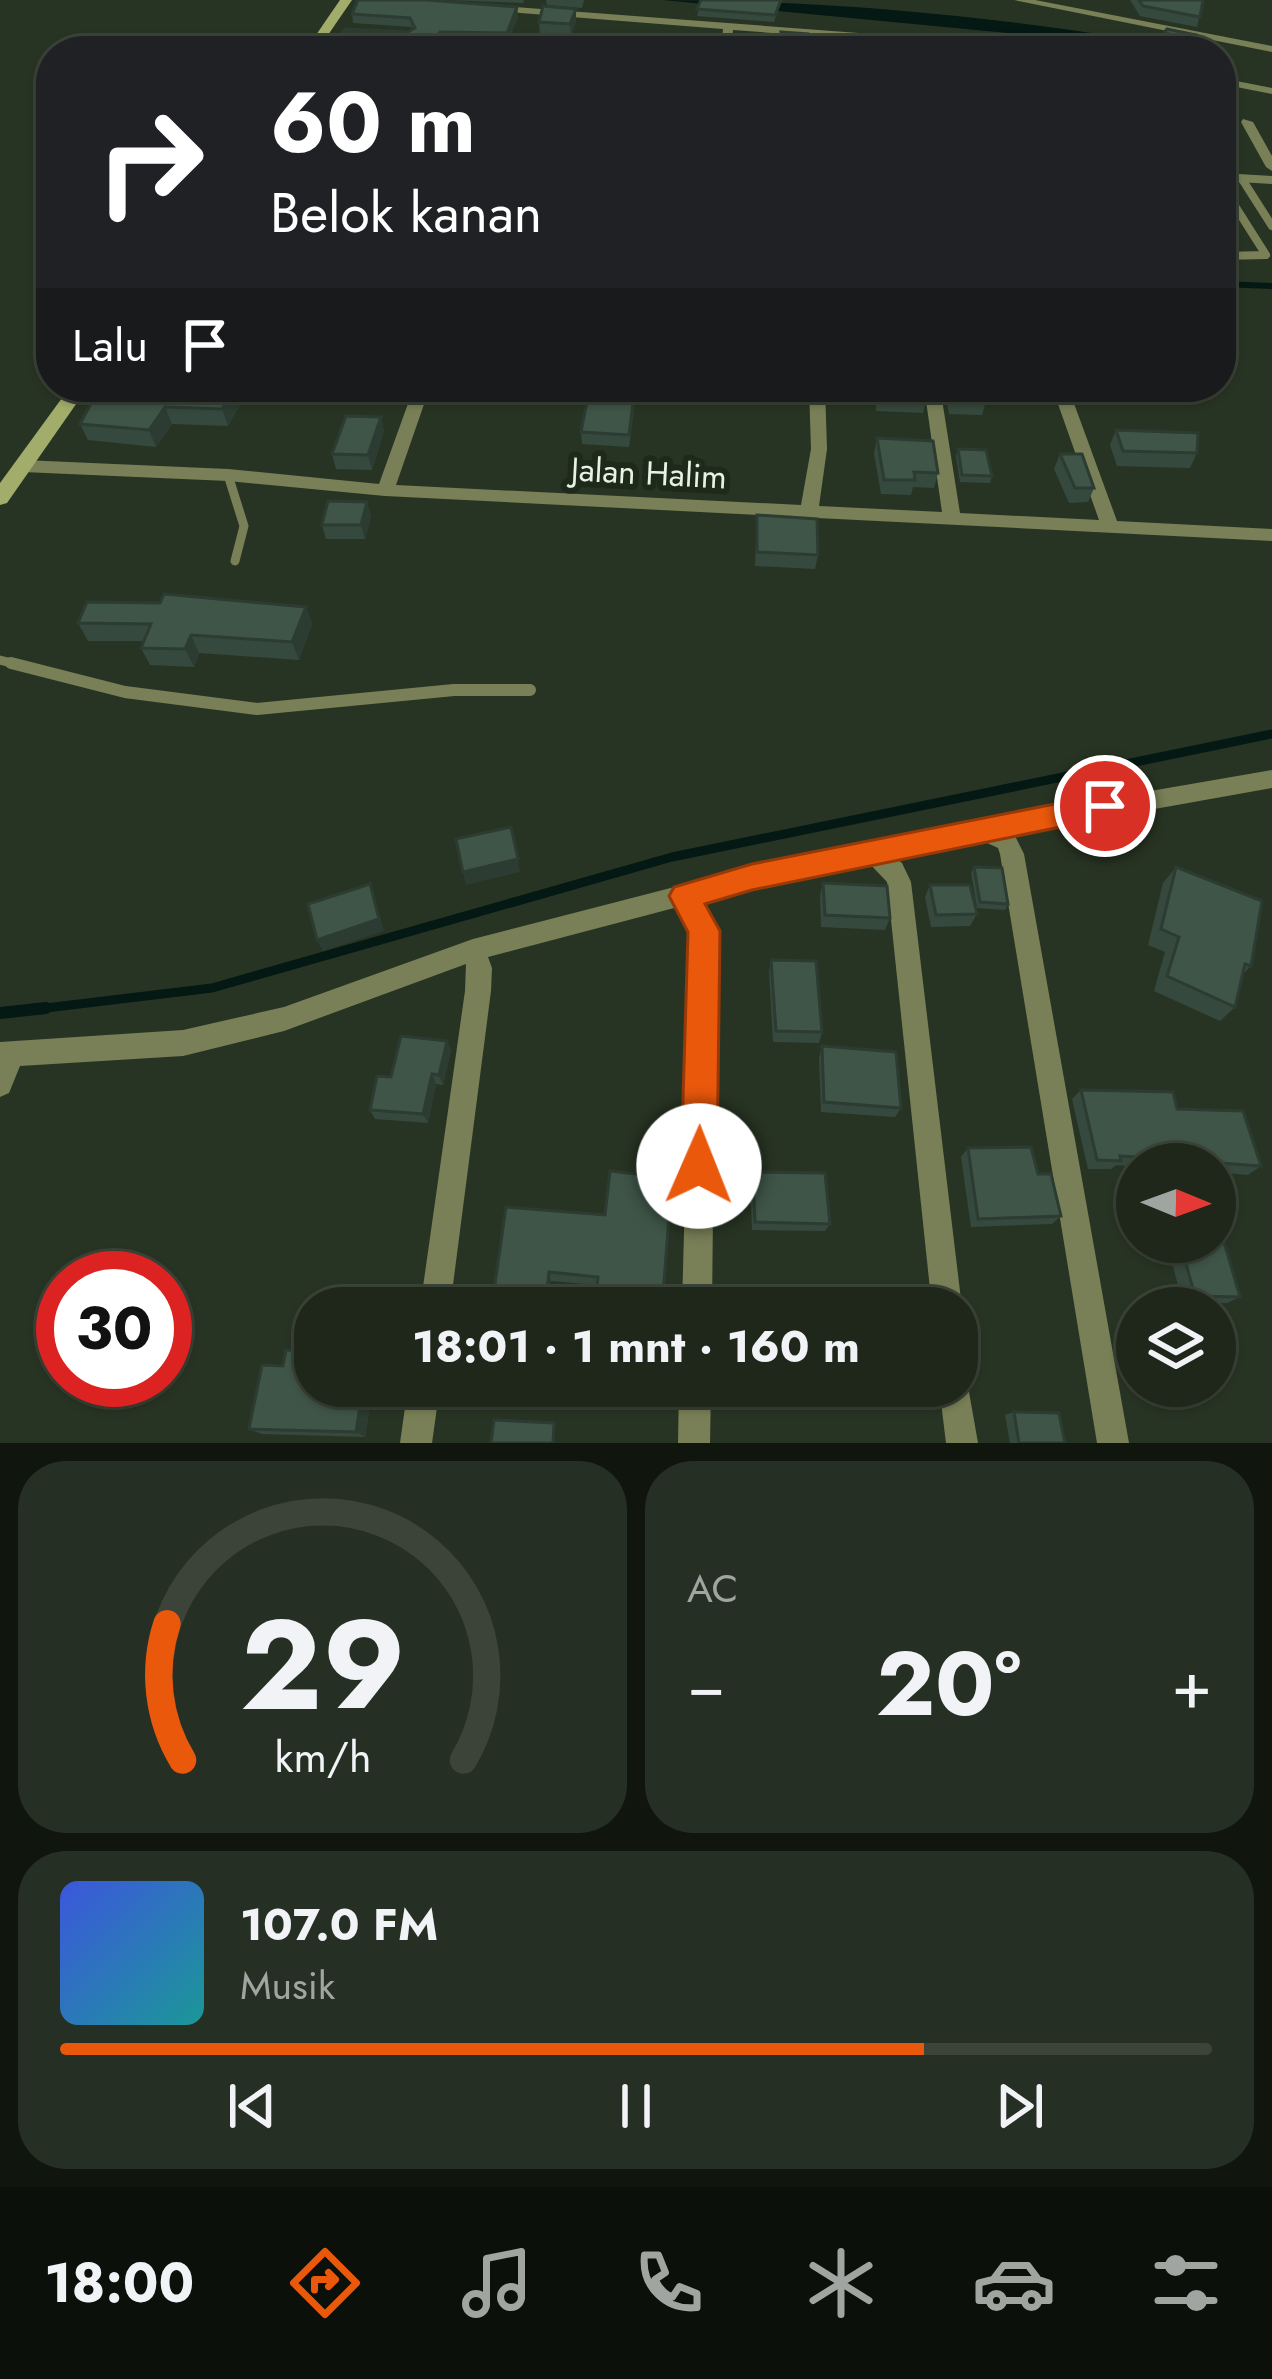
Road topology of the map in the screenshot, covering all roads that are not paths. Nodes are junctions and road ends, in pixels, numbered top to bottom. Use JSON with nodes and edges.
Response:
{"nodes":[{"id":1,"x":346,"y":0,"type":"edge"},
{"id":2,"x":1019,"y":0,"type":"edge"},
{"id":3,"x":481,"y":8,"type":"edge"},
{"id":4,"x":728,"y":27,"type":"junction"},
{"id":5,"x":326,"y":36,"type":"edge"},
{"id":6,"x":727,"y":36,"type":"edge"},
{"id":7,"x":851,"y":36,"type":"edge"},
{"id":8,"x":1205,"y":36,"type":"edge"},
{"id":9,"x":1236,"y":42,"type":"edge"},
{"id":10,"x":1272,"y":49,"type":"edge"},
{"id":11,"x":1236,"y":84,"type":"edge"},
{"id":12,"x":1272,"y":91,"type":"edge"},
{"id":13,"x":1247,"y":122,"type":"dead end"},
{"id":14,"x":1272,"y":167,"type":"edge"},
{"id":15,"x":1243,"y":179,"type":"junction"},
{"id":16,"x":1236,"y":180,"type":"edge"},
{"id":17,"x":1272,"y":180,"type":"edge"},
{"id":18,"x":1236,"y":206,"type":"edge"},
{"id":19,"x":1272,"y":226,"type":"edge"},
{"id":20,"x":1236,"y":256,"type":"edge"},
{"id":21,"x":68,"y":402,"type":"edge"},
{"id":22,"x":417,"y":402,"type":"edge"},
{"id":23,"x":817,"y":402,"type":"edge"},
{"id":24,"x":934,"y":402,"type":"edge"},
{"id":25,"x":1065,"y":402,"type":"edge"},
{"id":26,"x":22,"y":466,"type":"junction"},
{"id":27,"x":228,"y":475,"type":"junction"},
{"id":28,"x":385,"y":490,"type":"junction"},
{"id":29,"x":0,"y":498,"type":"edge"},
{"id":30,"x":809,"y":512,"type":"junction"},
{"id":31,"x":952,"y":519,"type":"junction"},
{"id":32,"x":1110,"y":527,"type":"junction"},
{"id":33,"x":1272,"y":535,"type":"edge"},
{"id":34,"x":235,"y":561,"type":"dead end"},
{"id":35,"x":0,"y":660,"type":"edge"},
{"id":36,"x":530,"y":690,"type":"dead end"},
{"id":37,"x":1272,"y":778,"type":"edge"},
{"id":38,"x":982,"y":830,"type":"junction"},
{"id":39,"x":872,"y":852,"type":"junction"},
{"id":40,"x":685,"y":896,"type":"junction"},
{"id":41,"x":473,"y":950,"type":"junction"},
{"id":42,"x":6,"y":1055,"type":"edge"},
{"id":43,"x":0,"y":1084,"type":"edge"},
{"id":44,"x":438,"y":1287,"type":"edge"},
{"id":45,"x":697,"y":1287,"type":"edge"},
{"id":46,"x":945,"y":1287,"type":"edge"},
{"id":47,"x":421,"y":1407,"type":"edge"},
{"id":48,"x":695,"y":1407,"type":"edge"},
{"id":49,"x":958,"y":1407,"type":"edge"},
{"id":50,"x":416,"y":1443,"type":"edge"},
{"id":51,"x":694,"y":1443,"type":"edge"},
{"id":52,"x":962,"y":1443,"type":"edge"},
{"id":53,"x":1113,"y":1443,"type":"edge"}],
"edges":[{"from":1,"to":5,"type":"main road"},
{"from":2,"to":8,"type":"street"},
{"from":3,"to":4,"type":"street"},
{"from":4,"to":6,"type":"street"},
{"from":4,"to":7,"type":"street"},
{"from":9,"to":10,"type":"street"},
{"from":11,"to":12,"type":"street"},
{"from":13,"to":14,"type":"street"},
{"from":15,"to":16,"type":"street"},
{"from":15,"to":17,"type":"street"},
{"from":15,"to":19,"type":"lane"},
{"from":18,"to":20,"type":"lane"},
{"from":21,"to":26,"type":"main road"},
{"from":22,"to":28,"type":"street"},
{"from":23,"to":30,"type":"street"},
{"from":24,"to":31,"type":"street"},
{"from":25,"to":32,"type":"street"},
{"from":26,"to":27,"type":"street","name":"Jalan Halim"},
{"from":26,"to":29,"type":"main road"},
{"from":27,"to":28,"type":"street","name":"Jalan Halim"},
{"from":27,"to":34,"type":"lane"},
{"from":28,"to":30,"type":"street","name":"Jalan Halim"},
{"from":30,"to":31,"type":"street","name":"Jalan Halim"},
{"from":31,"to":32,"type":"street","name":"Jalan Halim"},
{"from":32,"to":33,"type":"street","name":"Jalan Halim"},
{"from":35,"to":36,"type":"lane"},
{"from":37,"to":38,"type":"street"},
{"from":38,"to":39,"type":"street"},
{"from":38,"to":53,"type":"street"},
{"from":39,"to":40,"type":"street"},
{"from":39,"to":46,"type":"street"},
{"from":40,"to":41,"type":"street"},
{"from":40,"to":45,"type":"street"},
{"from":41,"to":42,"type":"street"},
{"from":41,"to":44,"type":"street"},
{"from":42,"to":43,"type":"street"},
{"from":47,"to":50,"type":"street"},
{"from":48,"to":51,"type":"street"},
{"from":49,"to":52,"type":"street"}]}
